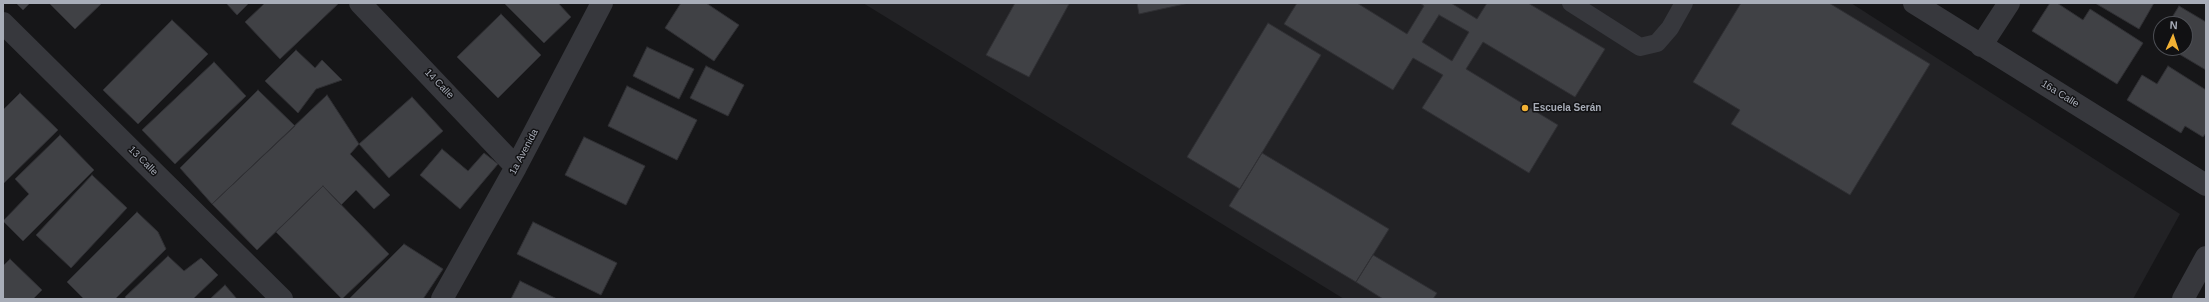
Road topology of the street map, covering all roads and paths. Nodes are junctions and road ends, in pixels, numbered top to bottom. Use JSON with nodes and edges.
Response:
{"nodes":[{"id":1,"x":360,"y":3,"type":"edge"},
{"id":2,"x":602,"y":3,"type":"edge"},
{"id":3,"x":1571,"y":3,"type":"edge"},
{"id":4,"x":1684,"y":3,"type":"edge"},
{"id":5,"x":1914,"y":3,"type":"edge"},
{"id":6,"x":2009,"y":3,"type":"edge"},
{"id":7,"x":3,"y":23,"type":"edge"},
{"id":8,"x":1981,"y":46,"type":"junction"},
{"id":9,"x":516,"y":167,"type":"junction"},
{"id":10,"x":2206,"y":185,"type":"edge"},
{"id":11,"x":2206,"y":257,"type":"edge"},
{"id":12,"x":282,"y":299,"type":"edge"},
{"id":13,"x":442,"y":299,"type":"edge"},
{"id":14,"x":2183,"y":299,"type":"edge"}],
"edges":[{"from":1,"to":9,"type":"street","name":"14 Calle"},
{"from":2,"to":9,"type":"street","name":"1a Avenida"},
{"from":3,"to":4,"type":"lane"},
{"from":5,"to":8,"type":"street","name":"16a Calle"},
{"from":6,"to":8,"type":"street"},
{"from":7,"to":12,"type":"street","name":"13 Calle"},
{"from":8,"to":10,"type":"street","name":"16a Calle"},
{"from":9,"to":13,"type":"street","name":"1a Avenida"},
{"from":11,"to":14,"type":"street"}]}
